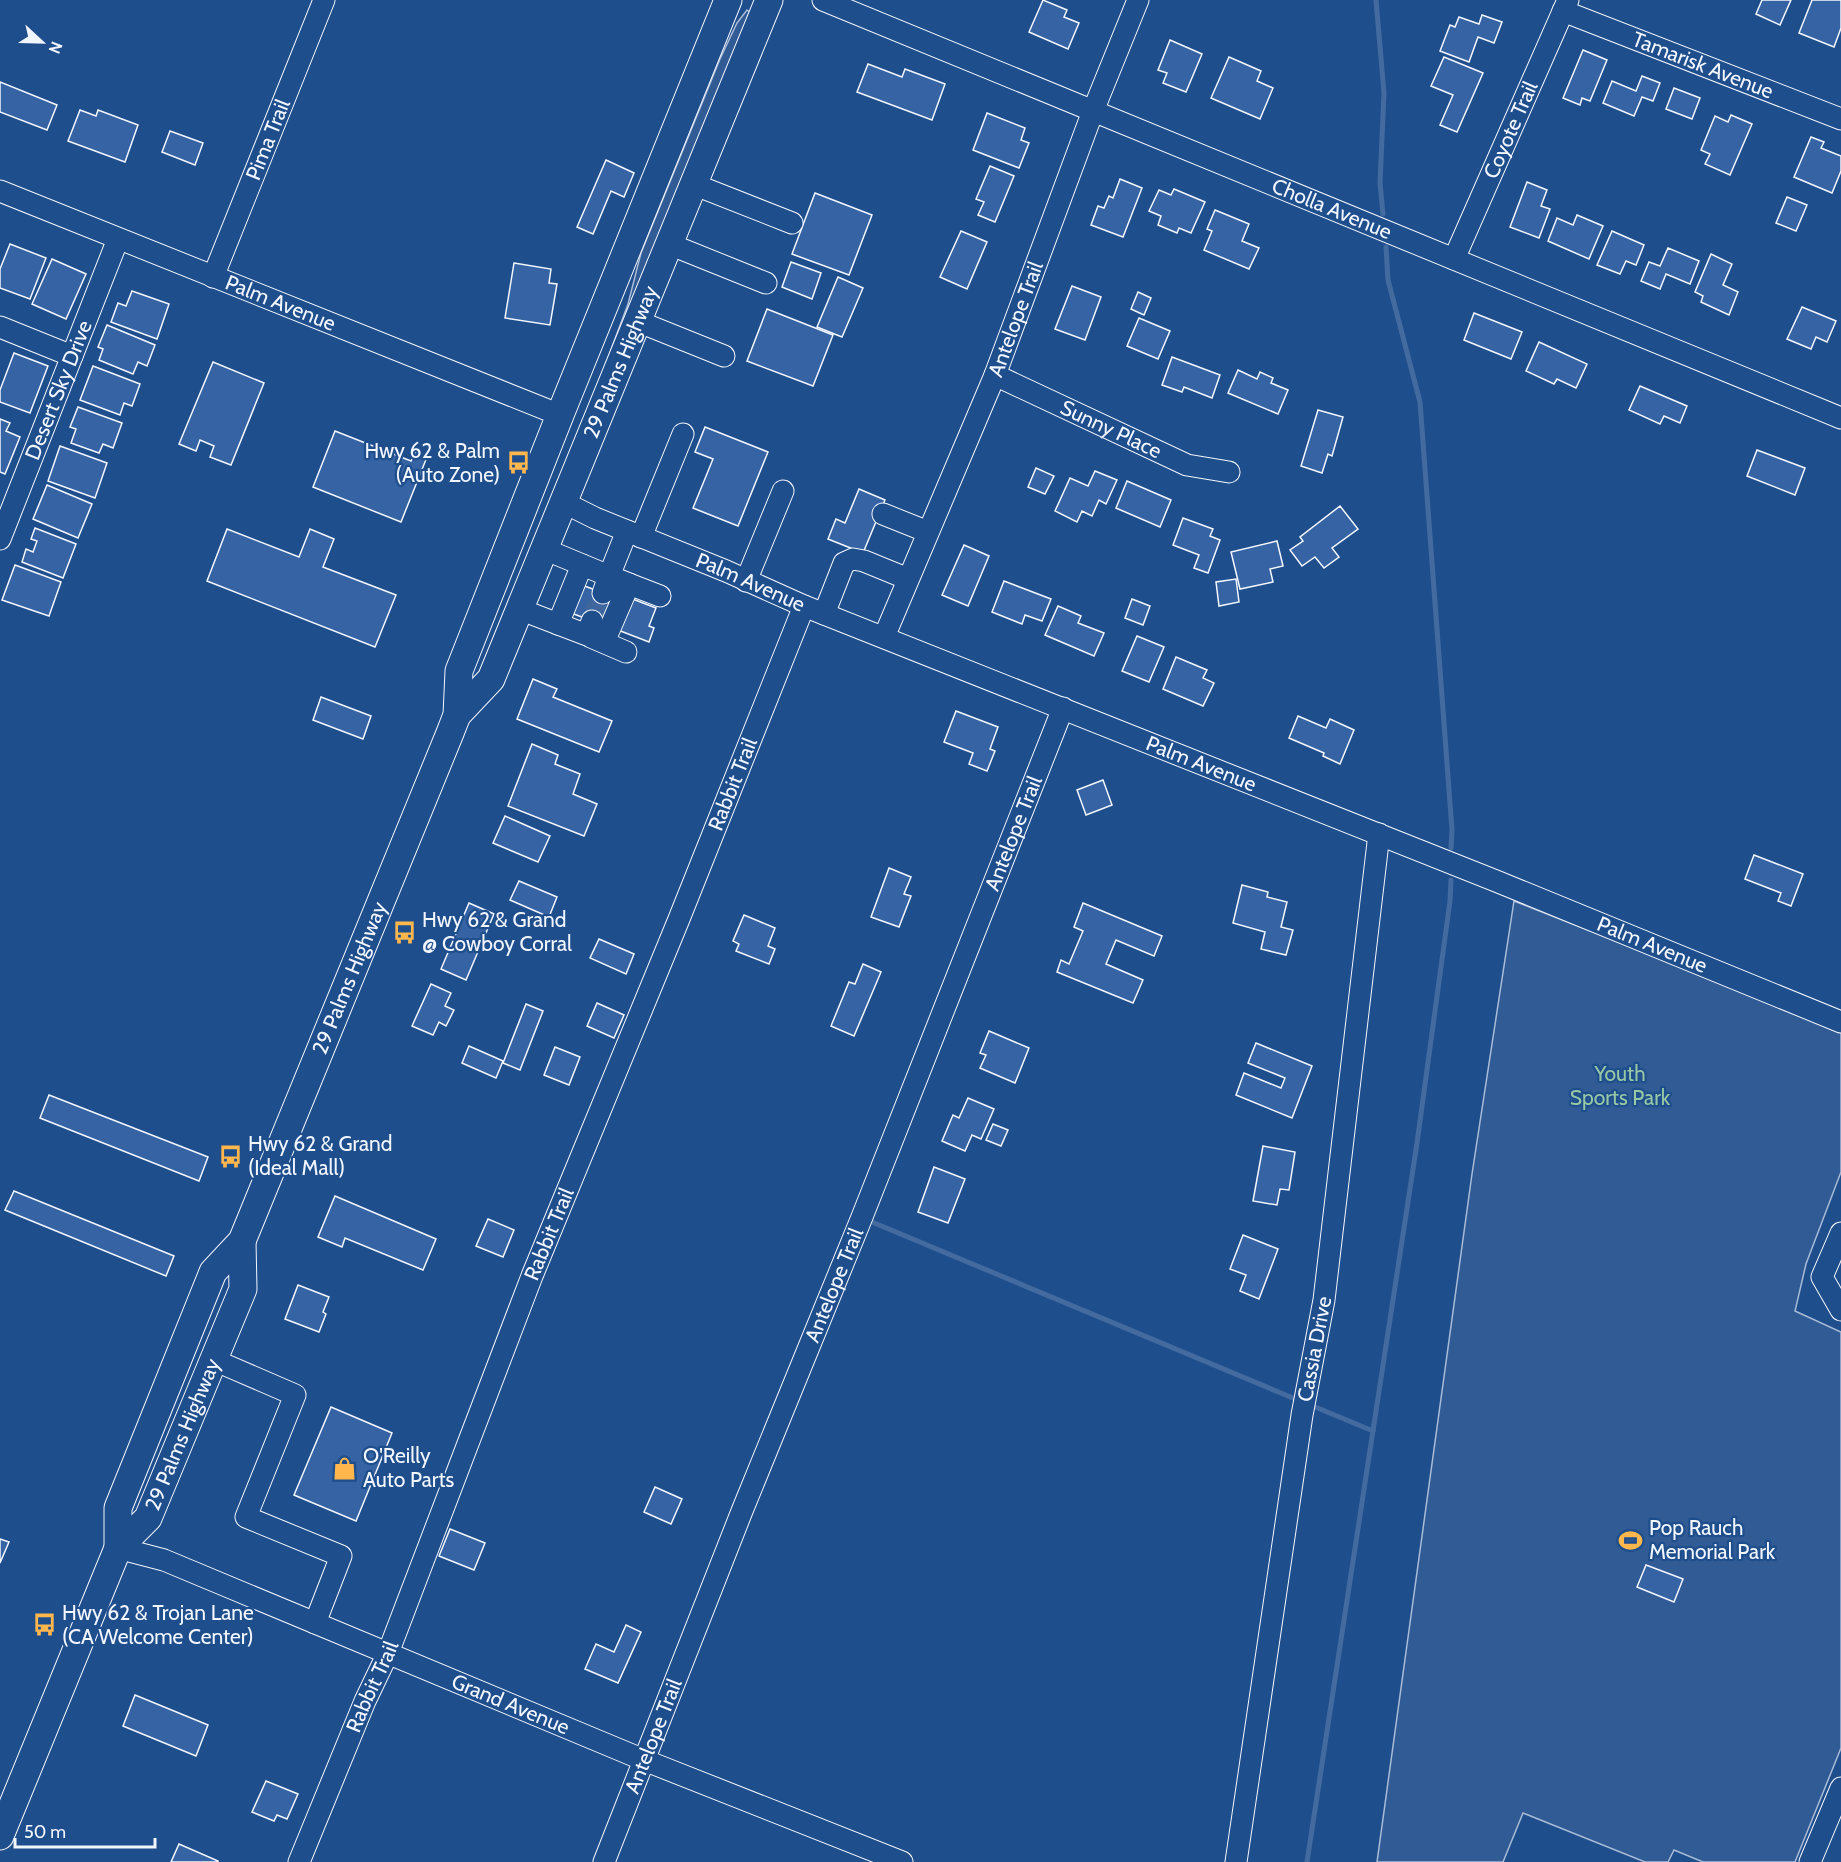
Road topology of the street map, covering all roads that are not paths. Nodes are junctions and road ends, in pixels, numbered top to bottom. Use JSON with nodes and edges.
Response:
{"nodes":[{"id":1,"x":324,"y":0,"type":"edge"},
{"id":2,"x":728,"y":0,"type":"edge"},
{"id":3,"x":769,"y":0,"type":"edge"},
{"id":4,"x":823,"y":0,"type":"edge"},
{"id":5,"x":1138,"y":0,"type":"edge"},
{"id":6,"x":1565,"y":6,"type":"edge"},
{"id":7,"x":1093,"y":111,"type":"junction"},
{"id":8,"x":1841,"y":119,"type":"edge"},
{"id":9,"x":693,"y":184,"type":"junction"},
{"id":10,"x":0,"y":191,"type":"edge"},
{"id":11,"x":792,"y":223,"type":"dead end"},
{"id":12,"x":118,"y":239,"type":"junction"},
{"id":13,"x":669,"y":244,"type":"junction"},
{"id":14,"x":1454,"y":259,"type":"junction"},
{"id":15,"x":617,"y":272,"type":"junction"},
{"id":16,"x":213,"y":277,"type":"junction"},
{"id":17,"x":766,"y":284,"type":"dead end"},
{"id":18,"x":637,"y":321,"type":"junction"},
{"id":19,"x":0,"y":327,"type":"edge"},
{"id":20,"x":72,"y":356,"type":"junction"},
{"id":21,"x":724,"y":356,"type":"dead end"},
{"id":22,"x":995,"y":375,"type":"junction"},
{"id":23,"x":560,"y":415,"type":"junction"},
{"id":24,"x":1841,"y":418,"type":"edge"},
{"id":25,"x":683,"y":434,"type":"dead end"},
{"id":26,"x":1229,"y":472,"type":"dead end"},
{"id":27,"x":783,"y":491,"type":"dead end"},
{"id":28,"x":563,"y":502,"type":"junction"},
{"id":29,"x":6,"y":505,"type":"edge"},
{"id":30,"x":883,"y":514,"type":"dead end"},
{"id":31,"x":928,"y":532,"type":"junction"},
{"id":32,"x":634,"y":534,"type":"junction"},
{"id":33,"x":0,"y":539,"type":"edge"},
{"id":34,"x":544,"y":549,"type":"junction"},
{"id":35,"x":582,"y":565,"type":"junction"},
{"id":36,"x":908,"y":579,"type":"junction"},
{"id":37,"x":746,"y":581,"type":"junction"},
{"id":38,"x":614,"y":584,"type":"junction"},
{"id":39,"x":660,"y":596,"type":"dead end"},
{"id":40,"x":804,"y":606,"type":"junction"},
{"id":41,"x":519,"y":609,"type":"junction"},
{"id":42,"x":824,"y":614,"type":"junction"},
{"id":43,"x":558,"y":624,"type":"junction"},
{"id":44,"x":594,"y":633,"type":"junction"},
{"id":45,"x":884,"y":637,"type":"junction"},
{"id":46,"x":626,"y":652,"type":"dead end"},
{"id":47,"x":1064,"y":708,"type":"junction"},
{"id":48,"x":457,"y":715,"type":"junction"},
{"id":49,"x":1379,"y":834,"type":"junction"},
{"id":50,"x":1841,"y":1022,"type":"edge"},
{"id":51,"x":1841,"y":1233,"type":"edge"},
{"id":52,"x":242,"y":1241,"type":"junction"},
{"id":53,"x":1841,"y":1310,"type":"edge"},
{"id":54,"x":214,"y":1360,"type":"junction"},
{"id":55,"x":118,"y":1548,"type":"junction"},
{"id":56,"x":315,"y":1623,"type":"junction"},
{"id":57,"x":388,"y":1653,"type":"junction"},
{"id":58,"x":644,"y":1760,"type":"junction"},
{"id":59,"x":1841,"y":1788,"type":"edge"},
{"id":60,"x":0,"y":1836,"type":"edge"},
{"id":61,"x":899,"y":1861,"type":"edge"},
{"id":62,"x":298,"y":1862,"type":"edge"},
{"id":63,"x":604,"y":1862,"type":"edge"},
{"id":64,"x":1236,"y":1862,"type":"edge"},
{"id":65,"x":1810,"y":1862,"type":"edge"}],
"edges":[{"from":1,"to":16,"type":"street","name":"Pima Trail"},
{"from":2,"to":15,"type":"main road","name":"29 Palms Highway"},
{"from":3,"to":9,"type":"main road","name":"29 Palms Highway"},
{"from":4,"to":7,"type":"street","name":"Cholla Avenue"},
{"from":5,"to":7,"type":"street","name":"Antelope Trail"},
{"from":6,"to":8,"type":"street","name":"Tamarisk Avenue"},
{"from":6,"to":14,"type":"street","name":"Coyote Trail"},
{"from":7,"to":14,"type":"street","name":"Cholla Avenue"},
{"from":7,"to":22,"type":"street","name":"Antelope Trail"},
{"from":9,"to":11,"type":"street"},
{"from":9,"to":13,"type":"main road","name":"29 Palms Highway"},
{"from":10,"to":12,"type":"street","name":"Palm Avenue"},
{"from":12,"to":16,"type":"street","name":"Palm Avenue"},
{"from":12,"to":20,"type":"street","name":"Desert Sky Drive"},
{"from":13,"to":17,"type":"street"},
{"from":13,"to":18,"type":"main road","name":"29 Palms Highway"},
{"from":14,"to":24,"type":"street","name":"Cholla Avenue"},
{"from":15,"to":23,"type":"main road","name":"29 Palms Highway"},
{"from":15,"to":28,"type":"main road"},
{"from":16,"to":23,"type":"street","name":"Palm Avenue"},
{"from":18,"to":21,"type":"street"},
{"from":18,"to":28,"type":"main road","name":"29 Palms Highway"},
{"from":19,"to":20,"type":"street"},
{"from":20,"to":29,"type":"street","name":"Desert Sky Drive"},
{"from":22,"to":26,"type":"street","name":"Sunny Place"},
{"from":22,"to":31,"type":"street","name":"Antelope Trail"},
{"from":23,"to":48,"type":"main road","name":"29 Palms Highway"},
{"from":25,"to":32,"type":"street"},
{"from":27,"to":37,"type":"street"},
{"from":28,"to":32,"type":"street","name":"Palm Avenue"},
{"from":28,"to":34,"type":"main road","name":"29 Palms Highway"},
{"from":29,"to":33,"type":"street","name":"Desert Sky Drive"},
{"from":30,"to":31,"type":"street"},
{"from":31,"to":36,"type":"street","name":"Antelope Trail"},
{"from":32,"to":37,"type":"street","name":"Palm Avenue"},
{"from":32,"to":38,"type":"street"},
{"from":34,"to":35,"type":"street"},
{"from":34,"to":41,"type":"main road","name":"29 Palms Highway"},
{"from":35,"to":38,"type":"street"},
{"from":35,"to":43,"type":"street"},
{"from":36,"to":42,"type":"street"},
{"from":36,"to":45,"type":"street","name":"Antelope Trail"},
{"from":37,"to":40,"type":"street","name":"Palm Avenue"},
{"from":38,"to":39,"type":"street"},
{"from":38,"to":44,"type":"street"},
{"from":40,"to":42,"type":"street","name":"Palm Avenue"},
{"from":40,"to":57,"type":"street","name":"Rabbit Trail"},
{"from":41,"to":43,"type":"street"},
{"from":41,"to":48,"type":"main road","name":"29 Palms Highway"},
{"from":42,"to":45,"type":"street","name":"Palm Avenue"},
{"from":43,"to":44,"type":"street"},
{"from":44,"to":46,"type":"street"},
{"from":45,"to":47,"type":"street","name":"Palm Avenue"},
{"from":47,"to":49,"type":"street","name":"Palm Avenue"},
{"from":47,"to":58,"type":"street","name":"Antelope Trail"},
{"from":48,"to":52,"type":"main road","name":"29 Palms Highway"},
{"from":49,"to":50,"type":"street","name":"Palm Avenue"},
{"from":49,"to":64,"type":"street","name":"Cassia Drive"},
{"from":51,"to":53,"type":"street"},
{"from":52,"to":54,"type":"main road","name":"29 Palms Highway"},
{"from":52,"to":55,"type":"main road","name":"29 Palms Highway"},
{"from":54,"to":55,"type":"main road","name":"29 Palms Highway"},
{"from":54,"to":56,"type":"street"},
{"from":55,"to":56,"type":"street","name":"Grand Avenue"},
{"from":55,"to":60,"type":"main road","name":"29 Palms Highway"},
{"from":56,"to":57,"type":"street","name":"Grand Avenue"},
{"from":57,"to":58,"type":"street","name":"Grand Avenue"},
{"from":57,"to":62,"type":"street","name":"Rabbit Trail"},
{"from":58,"to":61,"type":"street","name":"Grand Avenue"},
{"from":58,"to":63,"type":"street","name":"Antelope Trail"},
{"from":59,"to":65,"type":"street"}]}
